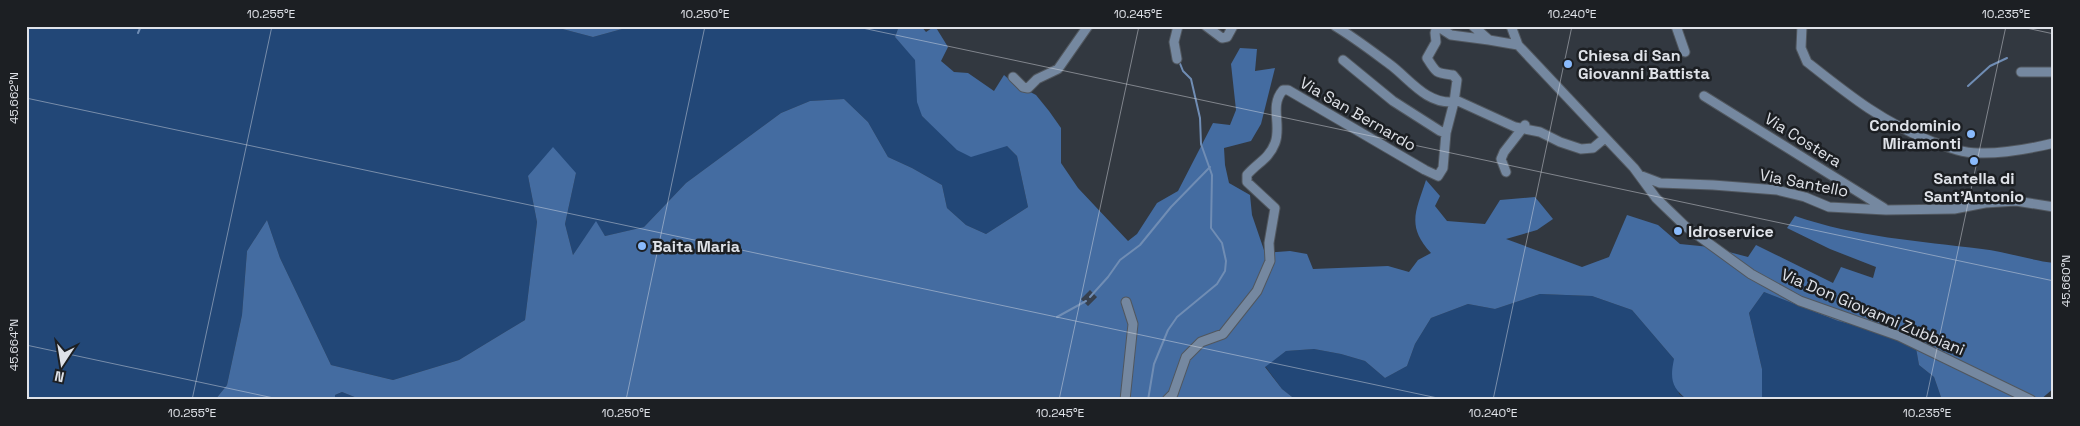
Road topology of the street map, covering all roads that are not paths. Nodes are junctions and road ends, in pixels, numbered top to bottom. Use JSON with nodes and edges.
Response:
{"nodes":[{"id":1,"x":1088,"y":26,"type":"edge"},
{"id":2,"x":1178,"y":26,"type":"edge"},
{"id":3,"x":1206,"y":26,"type":"edge"},
{"id":4,"x":1233,"y":26,"type":"edge"},
{"id":5,"x":1335,"y":26,"type":"edge"},
{"id":6,"x":1437,"y":26,"type":"edge"},
{"id":7,"x":1473,"y":26,"type":"edge"},
{"id":8,"x":1511,"y":26,"type":"edge"},
{"id":9,"x":1676,"y":26,"type":"edge"},
{"id":10,"x":1802,"y":26,"type":"edge"},
{"id":11,"x":1489,"y":40,"type":"junction"},
{"id":12,"x":1518,"y":45,"type":"junction"},
{"id":13,"x":1685,"y":52,"type":"dead end"},
{"id":14,"x":1177,"y":59,"type":"dead end"},
{"id":15,"x":1343,"y":60,"type":"dead end"},
{"id":16,"x":2021,"y":72,"type":"dead end"},
{"id":17,"x":2054,"y":72,"type":"edge"},
{"id":18,"x":1013,"y":77,"type":"dead end"},
{"id":19,"x":1704,"y":96,"type":"dead end"},
{"id":20,"x":1454,"y":102,"type":"junction"},
{"id":21,"x":1525,"y":126,"type":"junction"},
{"id":22,"x":1446,"y":133,"type":"junction"},
{"id":23,"x":1605,"y":138,"type":"junction"},
{"id":24,"x":2054,"y":143,"type":"edge"},
{"id":25,"x":1506,"y":172,"type":"dead end"},
{"id":26,"x":1639,"y":175,"type":"junction"},
{"id":27,"x":2054,"y":207,"type":"edge"},
{"id":28,"x":1886,"y":210,"type":"junction"},
{"id":29,"x":1126,"y":302,"type":"dead end"},
{"id":30,"x":1124,"y":400,"type":"edge"},
{"id":31,"x":1168,"y":400,"type":"edge"},
{"id":32,"x":2031,"y":400,"type":"edge"}],
"edges":[{"from":1,"to":18,"type":"street"},
{"from":2,"to":14,"type":"street"},
{"from":3,"to":4,"type":"street"},
{"from":5,"to":20,"type":"street"},
{"from":6,"to":11,"type":"street","name":"Via San Bernardo"},
{"from":6,"to":20,"type":"street","name":"Via San Bernardo"},
{"from":7,"to":11,"type":"street"},
{"from":8,"to":12,"type":"street"},
{"from":9,"to":13,"type":"street"},
{"from":10,"to":24,"type":"street"},
{"from":11,"to":12,"type":"street","name":"Via San Bernardo"},
{"from":12,"to":23,"type":"street","name":"Via Don Giovanni Zubbiani"},
{"from":15,"to":22,"type":"street","name":"Via San Bernardo"},
{"from":16,"to":17,"type":"street"},
{"from":19,"to":28,"type":"street","name":"Via Costera"},
{"from":20,"to":21,"type":"street"},
{"from":20,"to":22,"type":"street","name":"Via San Bernardo"},
{"from":21,"to":23,"type":"street"},
{"from":21,"to":25,"type":"street"},
{"from":22,"to":31,"type":"street","name":"Via San Bernardo"},
{"from":23,"to":26,"type":"street","name":"Via Don Giovanni Zubbiani"},
{"from":26,"to":28,"type":"street","name":"Via Santello"},
{"from":26,"to":32,"type":"street","name":"Via Don Giovanni Zubbiani"},
{"from":27,"to":28,"type":"street","name":"Via Santello"},
{"from":29,"to":30,"type":"street"}]}
